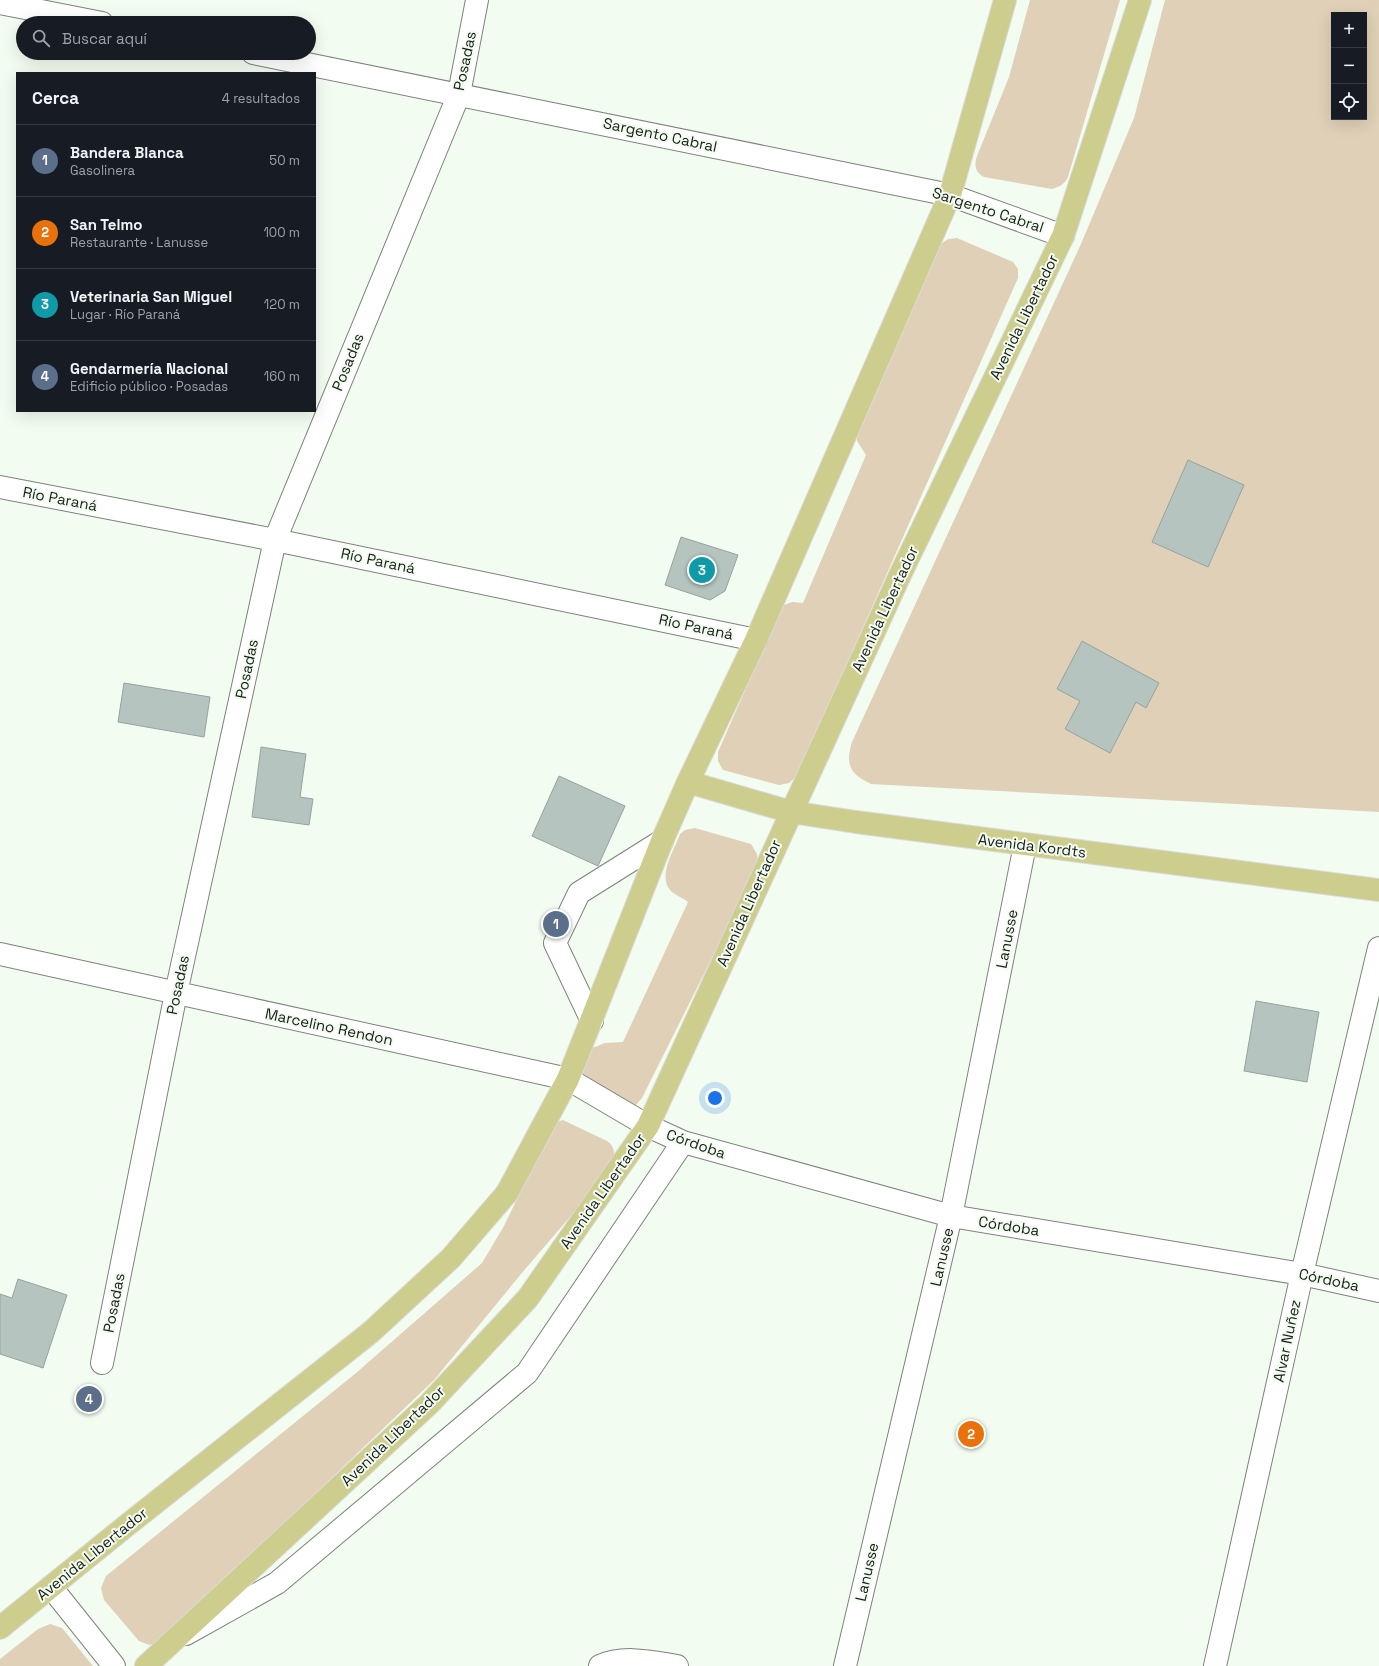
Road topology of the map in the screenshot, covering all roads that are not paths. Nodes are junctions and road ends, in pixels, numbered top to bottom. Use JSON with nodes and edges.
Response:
{"nodes":[{"id":1,"x":477,"y":0,"type":"edge"},
{"id":2,"x":1005,"y":0,"type":"edge"},
{"id":3,"x":1140,"y":0,"type":"edge"},
{"id":4,"x":0,"y":3,"type":"edge"},
{"id":5,"x":66,"y":16,"type":"edge"},
{"id":6,"x":288,"y":60,"type":"edge"},
{"id":7,"x":459,"y":94,"type":"junction"},
{"id":8,"x":950,"y":194,"type":"junction"},
{"id":9,"x":1063,"y":236,"type":"junction"},
{"id":10,"x":0,"y":487,"type":"edge"},
{"id":11,"x":275,"y":540,"type":"junction"},
{"id":12,"x":756,"y":640,"type":"junction"},
{"id":13,"x":688,"y":782,"type":"junction"},
{"id":14,"x":791,"y":812,"type":"junction"},
{"id":15,"x":662,"y":841,"type":"junction"},
{"id":16,"x":1026,"y":845,"type":"junction"},
{"id":17,"x":1379,"y":890,"type":"edge"},
{"id":18,"x":1379,"y":948,"type":"edge"},
{"id":19,"x":0,"y":954,"type":"edge"},
{"id":20,"x":176,"y":993,"type":"junction"},
{"id":21,"x":592,"y":1022,"type":"junction"},
{"id":22,"x":568,"y":1079,"type":"junction"},
{"id":23,"x":648,"y":1126,"type":"junction"},
{"id":24,"x":682,"y":1142,"type":"junction"},
{"id":25,"x":951,"y":1216,"type":"junction"},
{"id":26,"x":1302,"y":1274,"type":"junction"},
{"id":27,"x":1379,"y":1291,"type":"edge"},
{"id":28,"x":102,"y":1363,"type":"dead end"},
{"id":29,"x":51,"y":1587,"type":"junction"},
{"id":30,"x":0,"y":1628,"type":"edge"},
{"id":31,"x":175,"y":1641,"type":"junction"},
{"id":32,"x":114,"y":1666,"type":"edge"},
{"id":33,"x":146,"y":1666,"type":"edge"},
{"id":34,"x":600,"y":1666,"type":"edge"},
{"id":35,"x":677,"y":1666,"type":"edge"},
{"id":36,"x":845,"y":1666,"type":"edge"},
{"id":37,"x":1215,"y":1666,"type":"edge"}],
"edges":[{"from":1,"to":7,"type":"street","name":"Posadas"},
{"from":2,"to":8,"type":"main road","name":"Avenida Libertador"},
{"from":3,"to":9,"type":"main road","name":"Avenida Libertador"},
{"from":4,"to":5,"type":"street"},
{"from":6,"to":7,"type":"street","name":"Sargento Cabral"},
{"from":7,"to":8,"type":"street","name":"Sargento Cabral"},
{"from":7,"to":11,"type":"street","name":"Posadas"},
{"from":8,"to":9,"type":"street","name":"Sargento Cabral"},
{"from":8,"to":12,"type":"main road","name":"Avenida Libertador"},
{"from":9,"to":14,"type":"main road","name":"Avenida Libertador"},
{"from":10,"to":11,"type":"street","name":"Río Paraná"},
{"from":11,"to":12,"type":"street","name":"Río Paraná"},
{"from":11,"to":20,"type":"street","name":"Posadas"},
{"from":12,"to":13,"type":"main road","name":"Avenida Libertador"},
{"from":13,"to":14,"type":"main road","name":"Avenida Kordts"},
{"from":13,"to":15,"type":"main road","name":"Avenida Libertador"},
{"from":14,"to":16,"type":"main road","name":"Avenida Kordts"},
{"from":14,"to":23,"type":"main road","name":"Avenida Libertador"},
{"from":15,"to":21,"type":"main road","name":"Avenida Libertador"},
{"from":15,"to":21,"type":"street"},
{"from":16,"to":17,"type":"main road","name":"Avenida Kordts"},
{"from":16,"to":25,"type":"street","name":"Lanusse"},
{"from":18,"to":26,"type":"street","name":"Alvar Nuñez"},
{"from":19,"to":20,"type":"street","name":"Marcelino Rendon"},
{"from":20,"to":22,"type":"street","name":"Marcelino Rendon"},
{"from":20,"to":28,"type":"street","name":"Posadas"},
{"from":21,"to":22,"type":"main road","name":"Avenida Libertador"},
{"from":22,"to":23,"type":"street","name":"Marcelino Rendon"},
{"from":22,"to":29,"type":"main road","name":"Avenida Libertador"},
{"from":23,"to":24,"type":"street","name":"Córdoba"},
{"from":23,"to":31,"type":"main road","name":"Avenida Libertador"},
{"from":24,"to":25,"type":"street","name":"Córdoba"},
{"from":24,"to":31,"type":"street"},
{"from":25,"to":26,"type":"street","name":"Córdoba"},
{"from":25,"to":36,"type":"street","name":"Lanusse"},
{"from":26,"to":27,"type":"street","name":"Córdoba"},
{"from":26,"to":37,"type":"street","name":"Alvar Nuñez"},
{"from":29,"to":30,"type":"main road","name":"Avenida Libertador"},
{"from":29,"to":32,"type":"street"},
{"from":31,"to":33,"type":"main road","name":"Avenida Libertador"},
{"from":34,"to":35,"type":"street"}]}
